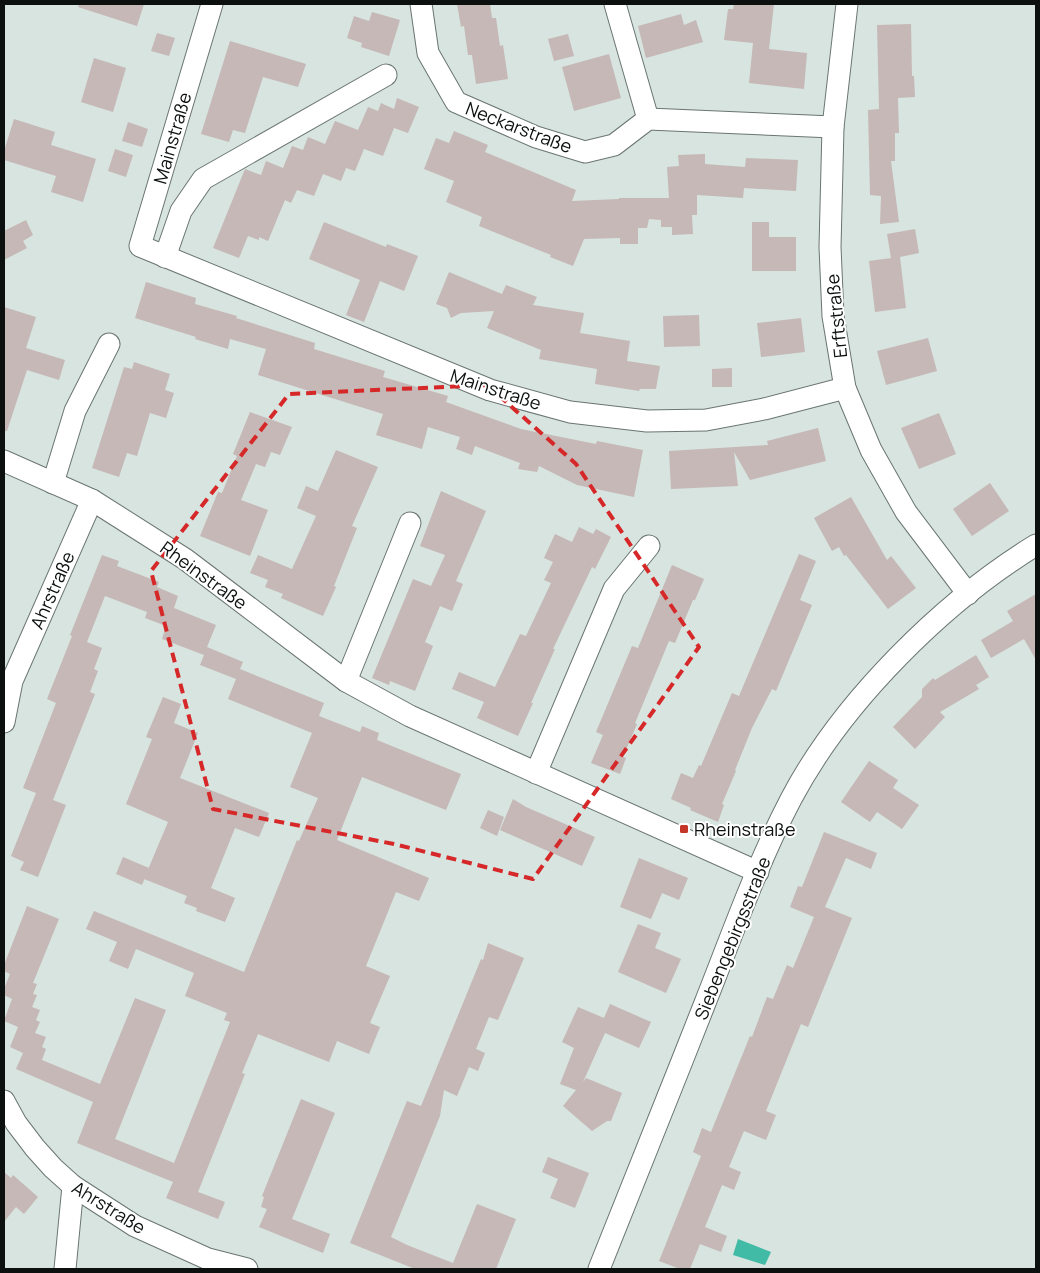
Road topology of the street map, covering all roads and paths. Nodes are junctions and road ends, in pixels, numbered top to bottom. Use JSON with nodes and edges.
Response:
{"nodes":[{"id":1,"x":212,"y":4,"type":"edge"},
{"id":2,"x":421,"y":4,"type":"edge"},
{"id":3,"x":615,"y":4,"type":"edge"},
{"id":4,"x":847,"y":4,"type":"edge"},
{"id":5,"x":386,"y":75,"type":"dead end"},
{"id":6,"x":648,"y":119,"type":"junction"},
{"id":7,"x":833,"y":127,"type":"junction"},
{"id":8,"x":165,"y":257,"type":"junction"},
{"id":9,"x":109,"y":344,"type":"dead end"},
{"id":10,"x":845,"y":388,"type":"junction"},
{"id":11,"x":4,"y":461,"type":"edge"},
{"id":12,"x":53,"y":483,"type":"junction"},
{"id":13,"x":92,"y":500,"type":"junction"},
{"id":14,"x":410,"y":523,"type":"dead end"},
{"id":15,"x":1036,"y":545,"type":"edge"},
{"id":16,"x":649,"y":546,"type":"dead end"},
{"id":17,"x":968,"y":594,"type":"junction"},
{"id":18,"x":8,"y":680,"type":"edge"},
{"id":19,"x":346,"y":681,"type":"junction"},
{"id":20,"x":4,"y":722,"type":"edge"},
{"id":21,"x":536,"y":773,"type":"junction"},
{"id":22,"x":758,"y":872,"type":"junction"},
{"id":23,"x":4,"y":1101,"type":"edge"},
{"id":24,"x":73,"y":1186,"type":"junction"},
{"id":25,"x":65,"y":1269,"type":"edge"},
{"id":26,"x":247,"y":1269,"type":"edge"},
{"id":27,"x":598,"y":1269,"type":"edge"}],
"edges":[{"from":1,"to":8,"type":"street","name":"Mainstraße"},
{"from":2,"to":6,"type":"street","name":"Neckarstraße"},
{"from":3,"to":6,"type":"street"},
{"from":4,"to":7,"type":"street","name":"Erftstraße"},
{"from":5,"to":8,"type":"street","name":"Mainstraße"},
{"from":6,"to":7,"type":"street"},
{"from":7,"to":10,"type":"street","name":"Erftstraße"},
{"from":8,"to":10,"type":"street","name":"Mainstraße"},
{"from":9,"to":12,"type":"street"},
{"from":10,"to":17,"type":"street","name":"Erftstraße"},
{"from":11,"to":12,"type":"street","name":"Rheinstraße"},
{"from":12,"to":13,"type":"street","name":"Rheinstraße"},
{"from":13,"to":18,"type":"street","name":"Ahrstraße"},
{"from":13,"to":19,"type":"street","name":"Rheinstraße"},
{"from":14,"to":19,"type":"street"},
{"from":15,"to":17,"type":"street","name":"Siebengebirgsstraße"},
{"from":16,"to":21,"type":"street"},
{"from":17,"to":22,"type":"street","name":"Siebengebirgsstraße"},
{"from":18,"to":20,"type":"street","name":"Ahrstraße"},
{"from":19,"to":21,"type":"street","name":"Rheinstraße"},
{"from":21,"to":22,"type":"street","name":"Rheinstraße"},
{"from":22,"to":27,"type":"street","name":"Siebengebirgsstraße"},
{"from":23,"to":24,"type":"street","name":"Ahrstraße"},
{"from":24,"to":25,"type":"street"},
{"from":24,"to":26,"type":"street","name":"Ahrstraße"}]}
